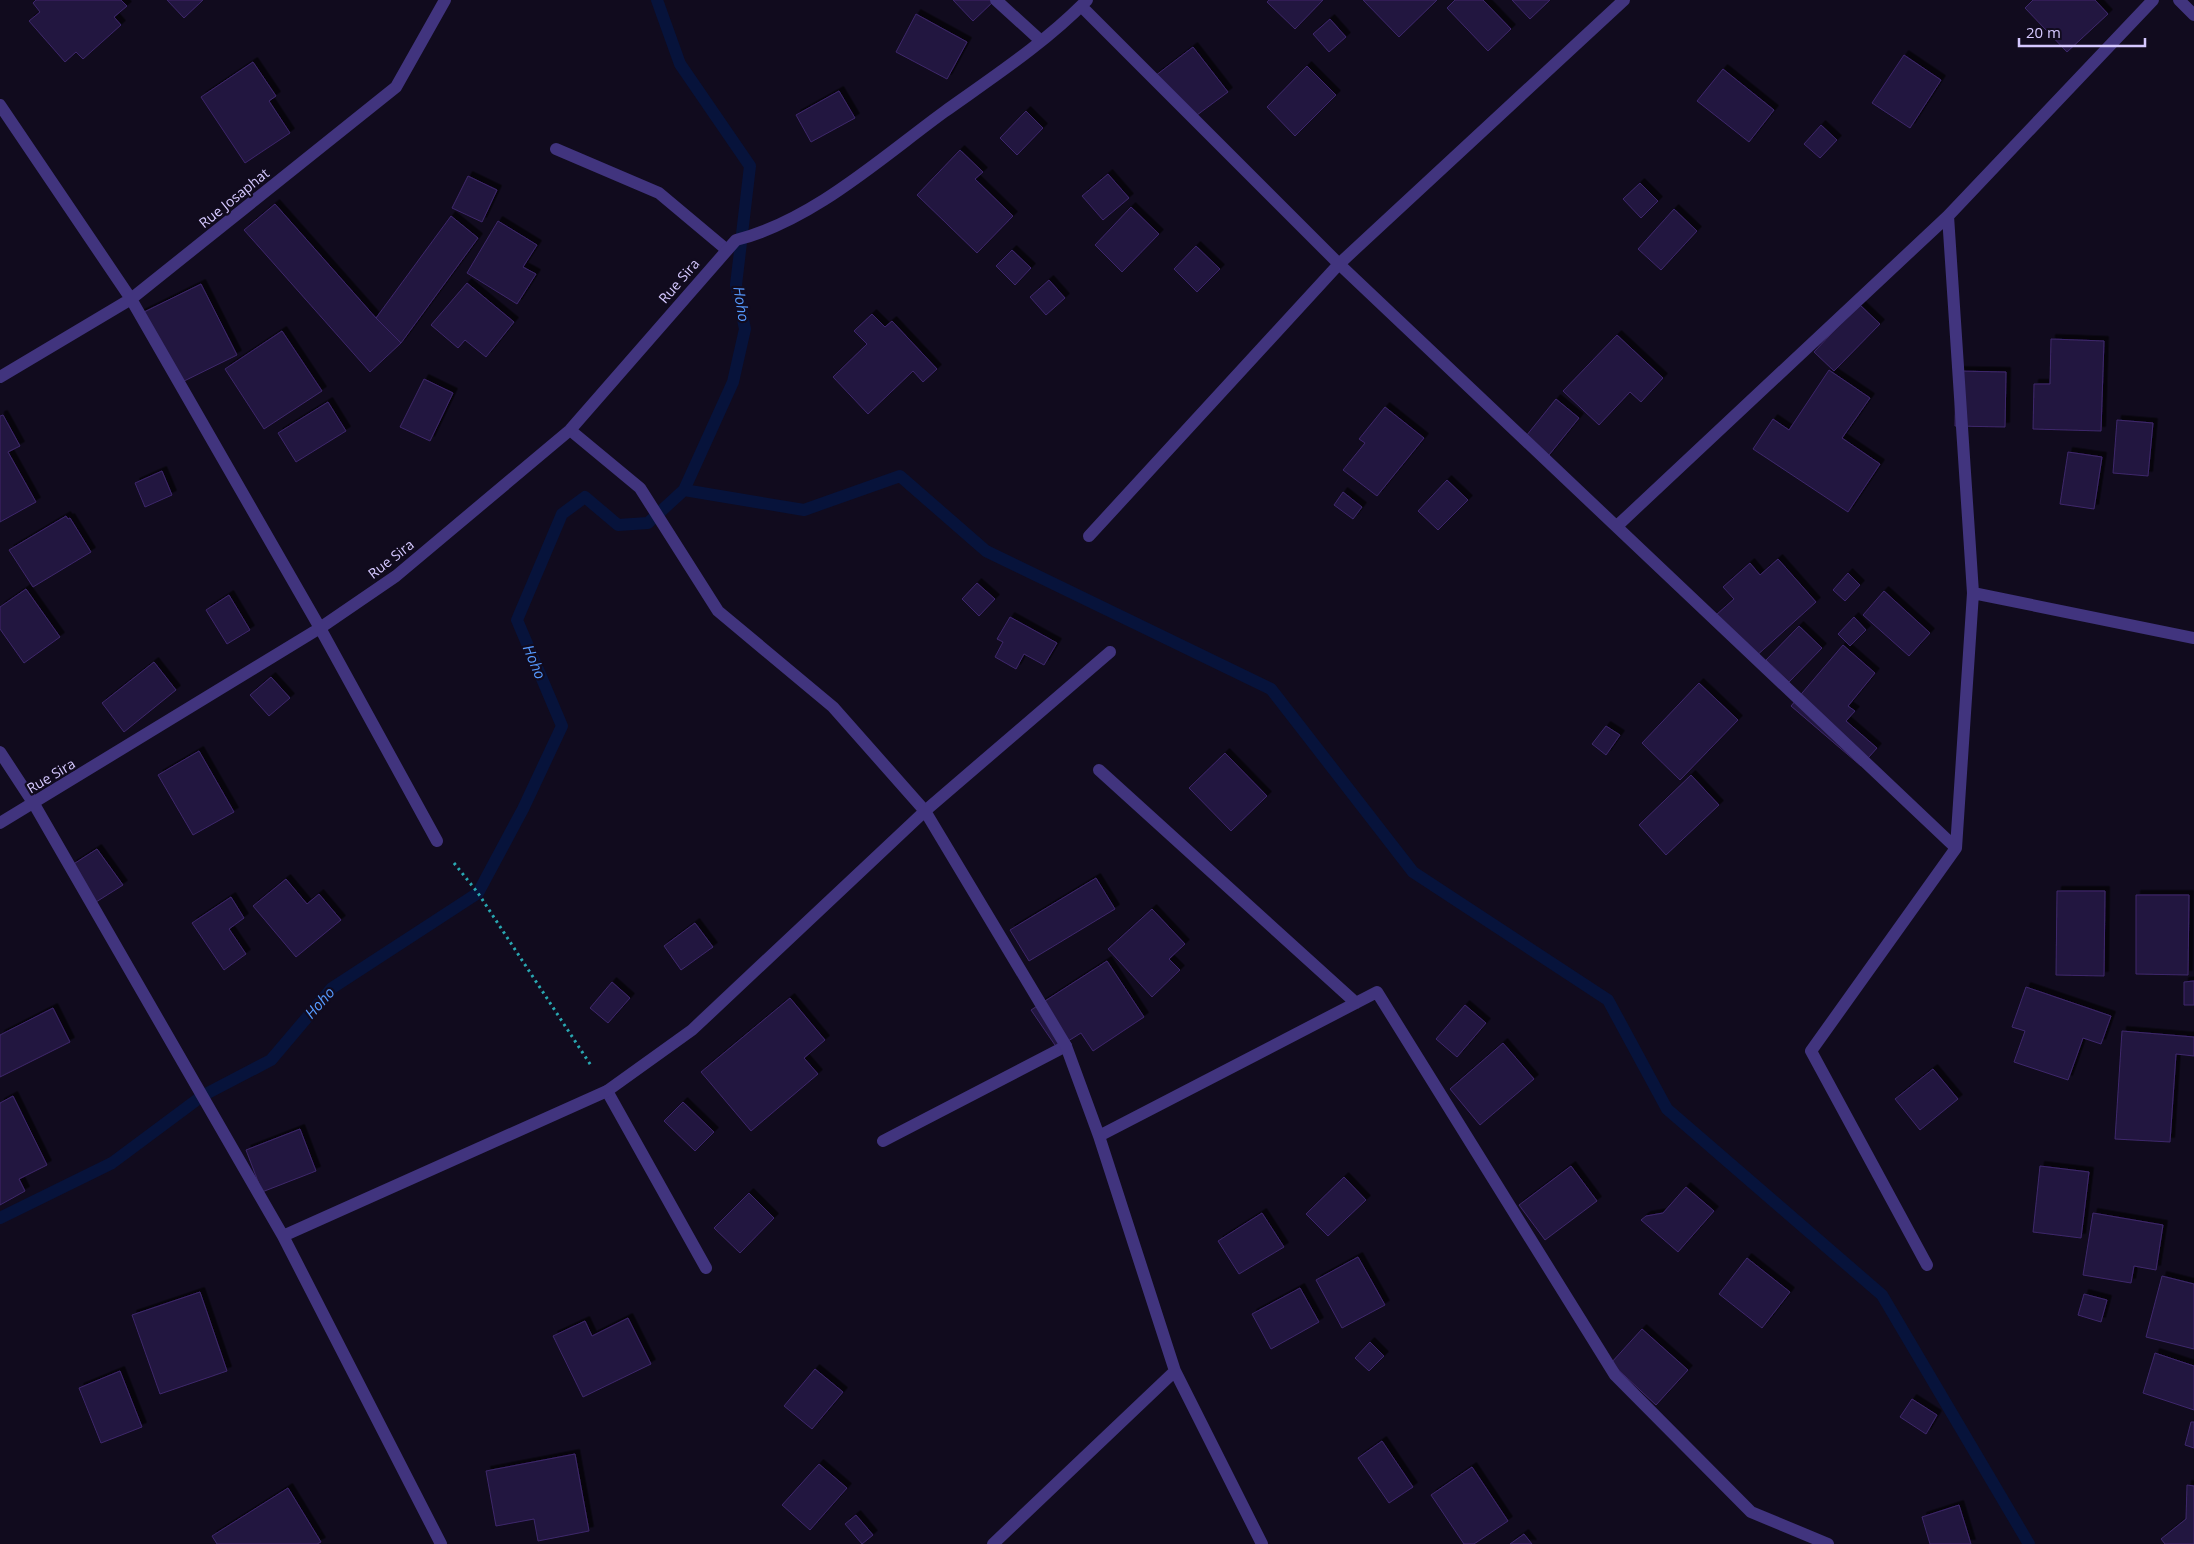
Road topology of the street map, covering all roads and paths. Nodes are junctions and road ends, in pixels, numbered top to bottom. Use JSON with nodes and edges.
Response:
{"nodes":[{"id":1,"x":445,"y":0,"type":"edge"},
{"id":2,"x":996,"y":0,"type":"edge"},
{"id":3,"x":1624,"y":0,"type":"edge"},
{"id":4,"x":2153,"y":0,"type":"edge"},
{"id":5,"x":2179,"y":0,"type":"edge"},
{"id":6,"x":1084,"y":3,"type":"edge"},
{"id":7,"x":2194,"y":15,"type":"edge"},
{"id":8,"x":1041,"y":41,"type":"junction"},
{"id":9,"x":0,"y":105,"type":"edge"},
{"id":10,"x":556,"y":149,"type":"dead end"},
{"id":11,"x":1948,"y":216,"type":"junction"},
{"id":12,"x":727,"y":250,"type":"junction"},
{"id":13,"x":1339,"y":264,"type":"junction"},
{"id":14,"x":131,"y":299,"type":"junction"},
{"id":15,"x":0,"y":377,"type":"edge"},
{"id":16,"x":570,"y":430,"type":"junction"},
{"id":17,"x":1616,"y":526,"type":"junction"},
{"id":18,"x":1089,"y":536,"type":"dead end"},
{"id":19,"x":1973,"y":593,"type":"junction"},
{"id":20,"x":320,"y":628,"type":"junction"},
{"id":21,"x":2194,"y":638,"type":"edge"},
{"id":22,"x":1110,"y":652,"type":"dead end"},
{"id":23,"x":0,"y":752,"type":"edge"},
{"id":24,"x":1098,"y":770,"type":"dead end"},
{"id":25,"x":34,"y":804,"type":"junction"},
{"id":26,"x":925,"y":811,"type":"junction"},
{"id":27,"x":0,"y":823,"type":"edge"},
{"id":28,"x":437,"y":841,"type":"joint"},
{"id":29,"x":1956,"y":848,"type":"junction"},
{"id":30,"x":1356,"y":1003,"type":"junction"},
{"id":31,"x":1066,"y":1046,"type":"junction"},
{"id":32,"x":607,"y":1091,"type":"junction"},
{"id":33,"x":1099,"y":1136,"type":"junction"},
{"id":34,"x":882,"y":1141,"type":"dead end"},
{"id":35,"x":283,"y":1236,"type":"junction"},
{"id":36,"x":1927,"y":1264,"type":"dead end"},
{"id":37,"x":706,"y":1268,"type":"dead end"},
{"id":38,"x":1175,"y":1371,"type":"junction"},
{"id":39,"x":441,"y":1544,"type":"edge"},
{"id":40,"x":993,"y":1544,"type":"edge"},
{"id":41,"x":1262,"y":1544,"type":"edge"},
{"id":42,"x":1828,"y":1544,"type":"edge"}],
"edges":[{"from":1,"to":14,"type":"street","name":"Rue Josaphat"},
{"from":2,"to":8,"type":"street"},
{"from":3,"to":13,"type":"street"},
{"from":4,"to":11,"type":"street"},
{"from":5,"to":7,"type":"street"},
{"from":6,"to":8,"type":"street"},
{"from":6,"to":13,"type":"street"},
{"from":8,"to":12,"type":"street","name":"Rue Sira"},
{"from":9,"to":14,"type":"street"},
{"from":10,"to":12,"type":"street"},
{"from":11,"to":17,"type":"street"},
{"from":11,"to":19,"type":"street"},
{"from":12,"to":16,"type":"street","name":"Rue Sira"},
{"from":13,"to":17,"type":"street"},
{"from":13,"to":18,"type":"street"},
{"from":14,"to":15,"type":"street","name":"Rue Josaphat"},
{"from":14,"to":20,"type":"street"},
{"from":16,"to":20,"type":"street","name":"Rue Sira"},
{"from":16,"to":26,"type":"street"},
{"from":17,"to":29,"type":"street"},
{"from":19,"to":21,"type":"street"},
{"from":19,"to":29,"type":"street"},
{"from":20,"to":25,"type":"street","name":"Rue Sira"},
{"from":20,"to":28,"type":"street"},
{"from":22,"to":26,"type":"street"},
{"from":23,"to":25,"type":"street"},
{"from":24,"to":30,"type":"street"},
{"from":25,"to":27,"type":"street","name":"Rue Sira"},
{"from":25,"to":35,"type":"street"},
{"from":26,"to":31,"type":"street"},
{"from":26,"to":32,"type":"street"},
{"from":28,"to":32,"type":"path"},
{"from":29,"to":36,"type":"street"},
{"from":30,"to":33,"type":"street"},
{"from":30,"to":42,"type":"street"},
{"from":31,"to":33,"type":"street"},
{"from":31,"to":34,"type":"street"},
{"from":32,"to":35,"type":"street"},
{"from":32,"to":37,"type":"street"},
{"from":33,"to":38,"type":"street"},
{"from":35,"to":39,"type":"street"},
{"from":38,"to":40,"type":"street"},
{"from":38,"to":41,"type":"street"}]}
